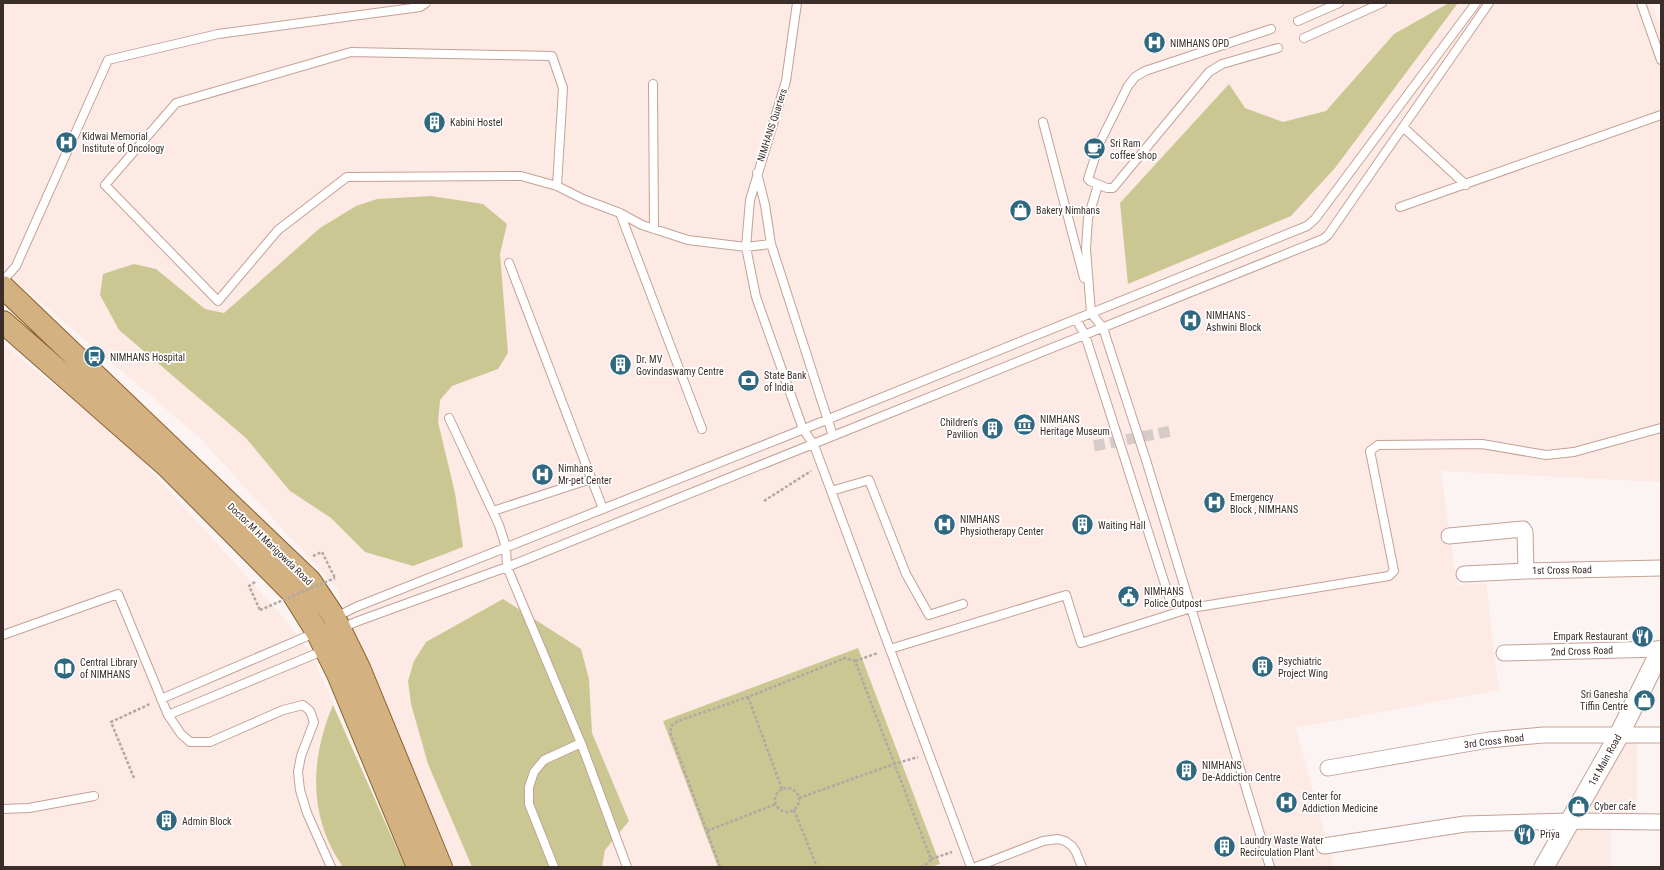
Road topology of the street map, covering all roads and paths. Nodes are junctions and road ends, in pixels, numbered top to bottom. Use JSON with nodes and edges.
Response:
{"nodes":[{"id":1,"x":426,"y":3,"type":"edge"},
{"id":2,"x":797,"y":3,"type":"edge"},
{"id":3,"x":1339,"y":3,"type":"edge"},
{"id":4,"x":1382,"y":3,"type":"edge"},
{"id":5,"x":1476,"y":3,"type":"edge"},
{"id":6,"x":1489,"y":3,"type":"edge"},
{"id":7,"x":1641,"y":3,"type":"edge"},
{"id":8,"x":1298,"y":21,"type":"dead end"},
{"id":9,"x":1271,"y":29,"type":"dead end"},
{"id":10,"x":1304,"y":38,"type":"dead end"},
{"id":11,"x":1278,"y":48,"type":"dead end"},
{"id":12,"x":1661,"y":60,"type":"edge"},
{"id":13,"x":654,"y":84,"type":"dead end"},
{"id":14,"x":1661,"y":115,"type":"edge"},
{"id":15,"x":1043,"y":122,"type":"dead end"},
{"id":16,"x":1403,"y":127,"type":"junction"},
{"id":17,"x":757,"y":173,"type":"junction"},
{"id":18,"x":1098,"y":184,"type":"junction"},
{"id":19,"x":1466,"y":185,"type":"junction"},
{"id":20,"x":556,"y":186,"type":"junction"},
{"id":21,"x":1400,"y":207,"type":"dead end"},
{"id":22,"x":620,"y":213,"type":"junction"},
{"id":23,"x":654,"y":229,"type":"junction"},
{"id":24,"x":771,"y":244,"type":"junction"},
{"id":25,"x":746,"y":247,"type":"junction"},
{"id":26,"x":509,"y":263,"type":"dead end"},
{"id":27,"x":3,"y":280,"type":"edge"},
{"id":28,"x":3,"y":287,"type":"edge"},
{"id":29,"x":1091,"y":309,"type":"junction"},
{"id":30,"x":1076,"y":319,"type":"junction"},
{"id":31,"x":3,"y":322,"type":"edge"},
{"id":32,"x":1103,"y":328,"type":"junction"},
{"id":33,"x":1085,"y":335,"type":"junction"},
{"id":34,"x":449,"y":418,"type":"dead end"},
{"id":35,"x":828,"y":419,"type":"junction"},
{"id":36,"x":1661,"y":428,"type":"edge"},
{"id":37,"x":702,"y":429,"type":"dead end"},
{"id":38,"x":803,"y":429,"type":"junction"},
{"id":39,"x":833,"y":436,"type":"junction"},
{"id":40,"x":814,"y":445,"type":"junction"},
{"id":41,"x":821,"y":464,"type":"junction"},
{"id":42,"x":591,"y":478,"type":"junction"},
{"id":43,"x":831,"y":491,"type":"junction"},
{"id":44,"x":764,"y":501,"type":"dead end"},
{"id":45,"x":603,"y":509,"type":"junction"},
{"id":46,"x":493,"y":511,"type":"junction"},
{"id":47,"x":1449,"y":536,"type":"dead end"},
{"id":48,"x":506,"y":548,"type":"junction"},
{"id":49,"x":311,"y":557,"type":"dead end"},
{"id":50,"x":507,"y":567,"type":"junction"},
{"id":51,"x":1661,"y":568,"type":"edge"},
{"id":52,"x":1526,"y":571,"type":"junction"},
{"id":53,"x":1464,"y":574,"type":"dead end"},
{"id":54,"x":259,"y":580,"type":"dead end"},
{"id":55,"x":1188,"y":598,"type":"junction"},
{"id":56,"x":963,"y":604,"type":"dead end"},
{"id":57,"x":1191,"y":608,"type":"junction"},
{"id":58,"x":337,"y":623,"type":"junction"},
{"id":59,"x":3,"y":635,"type":"edge"},
{"id":60,"x":321,"y":641,"type":"junction"},
{"id":61,"x":890,"y":649,"type":"junction"},
{"id":62,"x":1661,"y":649,"type":"edge"},
{"id":63,"x":1504,"y":654,"type":"dead end"},
{"id":64,"x":855,"y":661,"type":"junction"},
{"id":65,"x":748,"y":697,"type":"junction"},
{"id":66,"x":161,"y":699,"type":"junction"},
{"id":67,"x":168,"y":715,"type":"junction"},
{"id":68,"x":1619,"y":735,"type":"junction"},
{"id":69,"x":1661,"y":735,"type":"edge"},
{"id":70,"x":581,"y":743,"type":"junction"},
{"id":71,"x":929,"y":754,"type":"junction"},
{"id":72,"x":894,"y":764,"type":"junction"},
{"id":73,"x":1328,"y":768,"type":"dead end"},
{"id":74,"x":134,"y":778,"type":"dead end"},
{"id":75,"x":782,"y":789,"type":"junction"},
{"id":76,"x":94,"y":796,"type":"dead end"},
{"id":77,"x":799,"y":798,"type":"junction"},
{"id":78,"x":776,"y":804,"type":"junction"},
{"id":79,"x":3,"y":809,"type":"edge"},
{"id":80,"x":794,"y":810,"type":"junction"},
{"id":81,"x":1570,"y":820,"type":"junction"},
{"id":82,"x":1661,"y":822,"type":"edge"},
{"id":83,"x":707,"y":830,"type":"junction"},
{"id":84,"x":1324,"y":846,"type":"dead end"},
{"id":85,"x":964,"y":849,"type":"junction"},
{"id":86,"x":931,"y":859,"type":"junction"},
{"id":87,"x":331,"y":867,"type":"edge"},
{"id":88,"x":418,"y":867,"type":"edge"},
{"id":89,"x":441,"y":867,"type":"edge"},
{"id":90,"x":554,"y":867,"type":"edge"},
{"id":91,"x":627,"y":867,"type":"edge"},
{"id":92,"x":720,"y":867,"type":"edge"},
{"id":93,"x":817,"y":867,"type":"edge"},
{"id":94,"x":921,"y":867,"type":"edge"},
{"id":95,"x":971,"y":867,"type":"edge"},
{"id":96,"x":976,"y":867,"type":"edge"},
{"id":97,"x":1082,"y":867,"type":"edge"},
{"id":98,"x":1270,"y":867,"type":"edge"},
{"id":99,"x":1544,"y":867,"type":"edge"}],
"edges":[{"from":1,"to":27,"type":"lane"},
{"from":2,"to":17,"type":"lane","name":"NIMHANS Quarters"},
{"from":3,"to":8,"type":"lane"},
{"from":4,"to":10,"type":"lane"},
{"from":5,"to":29,"type":"lane"},
{"from":6,"to":16,"type":"lane"},
{"from":7,"to":12,"type":"lane"},
{"from":9,"to":18,"type":"lane"},
{"from":11,"to":18,"type":"lane"},
{"from":13,"to":23,"type":"lane"},
{"from":14,"to":19,"type":"lane"},
{"from":15,"to":29,"type":"lane"},
{"from":16,"to":19,"type":"lane"},
{"from":16,"to":32,"type":"lane"},
{"from":17,"to":24,"type":"lane"},
{"from":17,"to":25,"type":"lane","name":"NIMHANS Quarters"},
{"from":18,"to":29,"type":"lane"},
{"from":19,"to":21,"type":"lane"},
{"from":20,"to":20,"type":"lane"},
{"from":20,"to":22,"type":"lane"},
{"from":22,"to":23,"type":"lane"},
{"from":22,"to":37,"type":"lane"},
{"from":23,"to":25,"type":"lane"},
{"from":24,"to":25,"type":"lane"},
{"from":24,"to":35,"type":"lane"},
{"from":25,"to":38,"type":"lane","name":"NIMHANS Quarters"},
{"from":26,"to":42,"type":"lane"},
{"from":28,"to":58,"type":"main road","name":"Doctor M H Marigowda Road"},
{"from":29,"to":30,"type":"lane"},
{"from":29,"to":32,"type":"lane"},
{"from":30,"to":33,"type":"lane"},
{"from":30,"to":35,"type":"lane"},
{"from":31,"to":60,"type":"main road","name":"Doctor M H Marigowda Road"},
{"from":32,"to":33,"type":"lane"},
{"from":32,"to":55,"type":"lane"},
{"from":33,"to":39,"type":"lane"},
{"from":33,"to":55,"type":"lane"},
{"from":34,"to":46,"type":"lane"},
{"from":35,"to":38,"type":"lane"},
{"from":35,"to":39,"type":"lane"},
{"from":36,"to":57,"type":"lane"},
{"from":38,"to":40,"type":"lane","name":"NIMHANS Quarters"},
{"from":38,"to":45,"type":"lane"},
{"from":39,"to":40,"type":"lane"},
{"from":40,"to":41,"type":"lane","name":"NIMHANS Quarters"},
{"from":40,"to":50,"type":"lane"},
{"from":41,"to":43,"type":"lane","name":"NIMHANS Quarters"},
{"from":41,"to":44,"type":"path"},
{"from":42,"to":45,"type":"lane"},
{"from":42,"to":46,"type":"lane"},
{"from":43,"to":56,"type":"lane"},
{"from":43,"to":61,"type":"lane","name":"NIMHANS Quarters"},
{"from":45,"to":48,"type":"lane"},
{"from":46,"to":48,"type":"lane"},
{"from":47,"to":52,"type":"street"},
{"from":48,"to":50,"type":"lane"},
{"from":48,"to":58,"type":"lane"},
{"from":49,"to":54,"type":"path","bridge":true},
{"from":50,"to":58,"type":"lane"},
{"from":50,"to":70,"type":"lane"},
{"from":51,"to":52,"type":"street","name":"1st Cross Road"},
{"from":52,"to":53,"type":"street","name":"1st Cross Road"},
{"from":55,"to":57,"type":"lane"},
{"from":57,"to":61,"type":"lane"},
{"from":57,"to":98,"type":"lane"},
{"from":58,"to":89,"type":"main road","name":"Doctor M H Marigowda Road"},
{"from":59,"to":66,"type":"lane"},
{"from":60,"to":66,"type":"lane"},
{"from":60,"to":67,"type":"lane"},
{"from":60,"to":88,"type":"main road","name":"Doctor M H Marigowda Road"},
{"from":61,"to":64,"type":"path"},
{"from":61,"to":71,"type":"lane","name":"NIMHANS Quarters"},
{"from":62,"to":63,"type":"street","name":"2nd Cross Road"},
{"from":62,"to":68,"type":"street","name":"1st Main Road"},
{"from":64,"to":65,"type":"path"},
{"from":64,"to":72,"type":"path"},
{"from":65,"to":75,"type":"path"},
{"from":65,"to":83,"type":"path"},
{"from":66,"to":67,"type":"lane"},
{"from":66,"to":74,"type":"path"},
{"from":67,"to":87,"type":"lane"},
{"from":68,"to":69,"type":"street","name":"3rd Cross Road"},
{"from":68,"to":73,"type":"street","name":"3rd Cross Road"},
{"from":68,"to":81,"type":"street","name":"1st Main Road"},
{"from":70,"to":90,"type":"lane"},
{"from":70,"to":91,"type":"lane"},
{"from":71,"to":72,"type":"path"},
{"from":71,"to":85,"type":"lane","name":"NIMHANS Quarters"},
{"from":72,"to":77,"type":"path"},
{"from":72,"to":86,"type":"path"},
{"from":75,"to":77,"type":"path"},
{"from":75,"to":78,"type":"path"},
{"from":76,"to":79,"type":"lane"},
{"from":77,"to":80,"type":"path"},
{"from":78,"to":80,"type":"path"},
{"from":78,"to":83,"type":"path"},
{"from":80,"to":93,"type":"path"},
{"from":81,"to":82,"type":"street"},
{"from":81,"to":84,"type":"street"},
{"from":81,"to":99,"type":"street","name":"1st Main Road"},
{"from":83,"to":92,"type":"path"},
{"from":85,"to":86,"type":"path"},
{"from":85,"to":95,"type":"lane","name":"NIMHANS Quarters"},
{"from":86,"to":94,"type":"path"},
{"from":96,"to":97,"type":"lane"}]}
